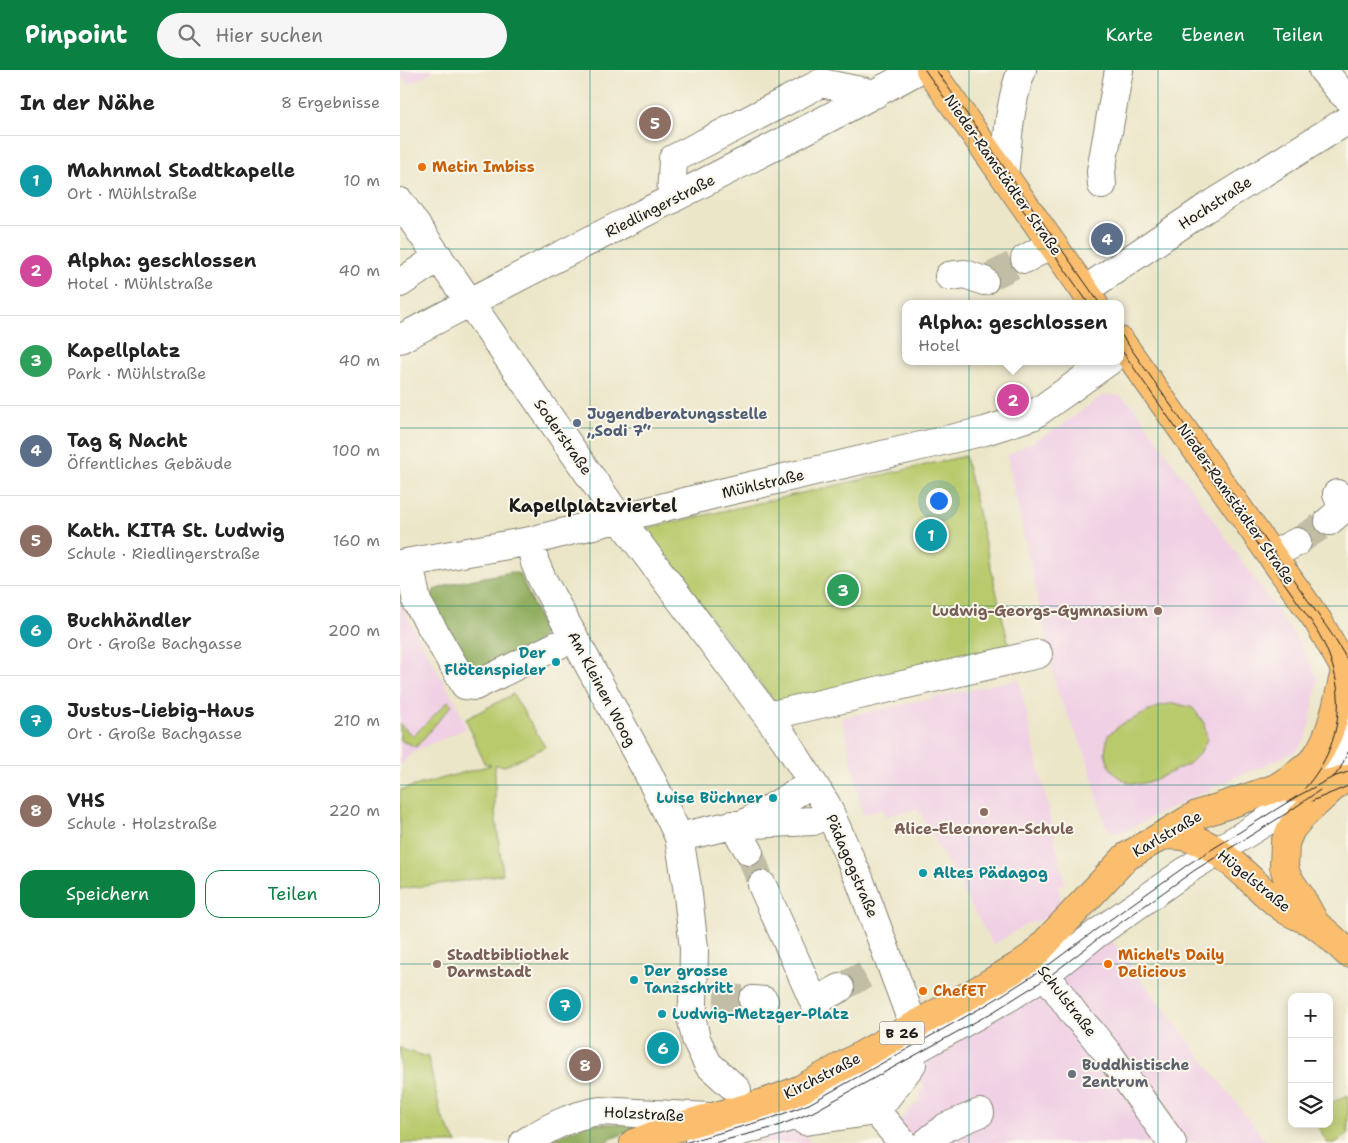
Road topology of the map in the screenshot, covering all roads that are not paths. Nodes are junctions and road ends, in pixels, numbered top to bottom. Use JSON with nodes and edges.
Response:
{"nodes":[{"id":1,"x":918,"y":70,"type":"edge"},
{"id":2,"x":930,"y":70,"type":"edge"},
{"id":3,"x":1022,"y":70,"type":"edge"},
{"id":4,"x":1119,"y":70,"type":"edge"},
{"id":5,"x":1323,"y":70,"type":"edge"},
{"id":6,"x":875,"y":94,"type":"junction"},
{"id":7,"x":1348,"y":98,"type":"edge"},
{"id":8,"x":1348,"y":120,"type":"edge"},
{"id":9,"x":1004,"y":175,"type":"junction"},
{"id":10,"x":1102,"y":185,"type":"dead end"},
{"id":11,"x":671,"y":200,"type":"junction"},
{"id":12,"x":400,"y":202,"type":"edge"},
{"id":13,"x":1052,"y":244,"type":"junction"},
{"id":14,"x":439,"y":257,"type":"junction"},
{"id":15,"x":1025,"y":259,"type":"tunnel mouth"},
{"id":16,"x":986,"y":280,"type":"tunnel mouth"},
{"id":17,"x":400,"y":283,"type":"edge"},
{"id":18,"x":954,"y":285,"type":"dead end"},
{"id":19,"x":1089,"y":297,"type":"edge"},
{"id":20,"x":470,"y":301,"type":"junction"},
{"id":21,"x":400,"y":339,"type":"edge"},
{"id":22,"x":1124,"y":358,"type":"edge"},
{"id":23,"x":1100,"y":365,"type":"edge"},
{"id":24,"x":1337,"y":494,"type":"dead end"},
{"id":25,"x":620,"y":519,"type":"junction"},
{"id":26,"x":1329,"y":521,"type":"tunnel mouth"},
{"id":27,"x":530,"y":541,"type":"junction"},
{"id":28,"x":1297,"y":542,"type":"tunnel mouth"},
{"id":29,"x":1272,"y":555,"type":"junction"},
{"id":30,"x":405,"y":564,"type":"edge"},
{"id":31,"x":574,"y":638,"type":"junction"},
{"id":32,"x":1038,"y":654,"type":"dead end"},
{"id":33,"x":1347,"y":679,"type":"edge"},
{"id":34,"x":768,"y":716,"type":"junction"},
{"id":35,"x":1348,"y":726,"type":"edge"},
{"id":36,"x":1338,"y":779,"type":"edge"},
{"id":37,"x":1276,"y":788,"type":"junction"},
{"id":38,"x":798,"y":792,"type":"dead end"},
{"id":39,"x":813,"y":821,"type":"dead end"},
{"id":40,"x":738,"y":825,"type":"junction"},
{"id":41,"x":1161,"y":836,"type":"junction"},
{"id":42,"x":679,"y":837,"type":"junction"},
{"id":43,"x":1217,"y":850,"type":"junction"},
{"id":44,"x":749,"y":851,"type":"tunnel mouth"},
{"id":45,"x":762,"y":885,"type":"tunnel mouth"},
{"id":46,"x":1316,"y":925,"type":"junction"},
{"id":47,"x":1348,"y":953,"type":"edge"},
{"id":48,"x":1039,"y":965,"type":"junction"},
{"id":49,"x":840,"y":988,"type":"tunnel mouth"},
{"id":50,"x":914,"y":1027,"type":"junction"},
{"id":51,"x":912,"y":1064,"type":"dead end"},
{"id":52,"x":857,"y":1088,"type":"junction"},
{"id":53,"x":737,"y":1090,"type":"dead end"},
{"id":54,"x":766,"y":1102,"type":"joint"},
{"id":55,"x":980,"y":1114,"type":"dead end"},
{"id":56,"x":710,"y":1117,"type":"junction"},
{"id":57,"x":805,"y":1121,"type":"dead end"},
{"id":58,"x":524,"y":1143,"type":"edge"},
{"id":59,"x":634,"y":1143,"type":"edge"},
{"id":60,"x":699,"y":1143,"type":"edge"},
{"id":61,"x":903,"y":1143,"type":"edge"},
{"id":62,"x":926,"y":1143,"type":"edge"},
{"id":63,"x":1172,"y":1143,"type":"edge"}],
"edges":[{"from":1,"to":6,"type":"street","name":"Riedlingerstraße"},
{"from":2,"to":9,"type":"main road","name":"Nieder-Ramstädter Straße"},
{"from":3,"to":9,"type":"street"},
{"from":4,"to":10,"type":"street"},
{"from":5,"to":7,"type":"street"},
{"from":6,"to":11,"type":"street","name":"Riedlingerstraße"},
{"from":6,"to":11,"type":"street"},
{"from":8,"to":19,"type":"street","name":"Hochstraße"},
{"from":9,"to":13,"type":"main road","name":"Nieder-Ramstädter Straße"},
{"from":11,"to":20,"type":"street","name":"Riedlingerstraße"},
{"from":12,"to":14,"type":"street","name":"Soderstraße"},
{"from":13,"to":15,"type":"street"},
{"from":13,"to":19,"type":"main road","name":"Nieder-Ramstädter Straße"},
{"from":14,"to":17,"type":"street"},
{"from":14,"to":20,"type":"street","name":"Soderstraße"},
{"from":16,"to":18,"type":"street"},
{"from":20,"to":21,"type":"street","name":"Riedlingerstraße"},
{"from":20,"to":25,"type":"street","name":"Soderstraße"},
{"from":22,"to":29,"type":"main road","name":"Nieder-Ramstädter Straße"},
{"from":23,"to":25,"type":"street","name":"Mühlstraße"},
{"from":24,"to":26,"type":"street"},
{"from":25,"to":27,"type":"street","name":"Mühlstraße"},
{"from":25,"to":34,"type":"street","name":"Soderstraße"},
{"from":27,"to":30,"type":"street","name":"Mühlstraße"},
{"from":27,"to":31,"type":"street","name":"Am Kleinen Woog"},
{"from":28,"to":29,"type":"street"},
{"from":29,"to":33,"type":"main road","name":"Nieder-Ramstädter Straße"},
{"from":30,"to":31,"type":"street"},
{"from":31,"to":42,"type":"street","name":"Am Kleinen Woog"},
{"from":32,"to":34,"type":"street"},
{"from":33,"to":37,"type":"main road","name":"Nieder-Ramstädter Straße"},
{"from":34,"to":50,"type":"street","name":"Pädagogstraße"},
{"from":35,"to":36,"type":"street"},
{"from":36,"to":37,"type":"main road","name":"Karlstraße"},
{"from":36,"to":43,"type":"street"},
{"from":36,"to":46,"type":"main road","name":"Hügelstraße"},
{"from":37,"to":41,"type":"main road","name":"Karlstraße"},
{"from":38,"to":40,"type":"street"},
{"from":39,"to":40,"type":"street"},
{"from":40,"to":42,"type":"street"},
{"from":40,"to":44,"type":"street"},
{"from":41,"to":43,"type":"main road","name":"Hügelstraße"},
{"from":41,"to":48,"type":"main road","name":"Karlstraße","number":"B 26"},
{"from":42,"to":53,"type":"street","name":"Am Kleinen Woog"},
{"from":43,"to":46,"type":"main road","name":"Hügelstraße"},
{"from":43,"to":48,"type":"street"},
{"from":45,"to":49,"type":"street"},
{"from":46,"to":47,"type":"main road","name":"Hügelstraße"},
{"from":48,"to":50,"type":"main road","name":"Kirchstraße","number":"B 26"},
{"from":48,"to":52,"type":"street"},
{"from":48,"to":63,"type":"street","name":"Schulstraße"},
{"from":50,"to":52,"type":"main road","name":"Kirchstraße","number":"B 26"},
{"from":51,"to":52,"type":"street"},
{"from":52,"to":54,"type":"main road","name":"Kirchstraße","number":"B 26"},
{"from":52,"to":57,"type":"street"},
{"from":52,"to":60,"type":"street"},
{"from":52,"to":61,"type":"street"},
{"from":54,"to":56,"type":"main road","name":"Holzstraße","number":"B 26"},
{"from":55,"to":62,"type":"street"},
{"from":56,"to":58,"type":"street","name":"Holzstraße"},
{"from":56,"to":59,"type":"main road","name":"Holzstraße","number":"B 26"}]}
